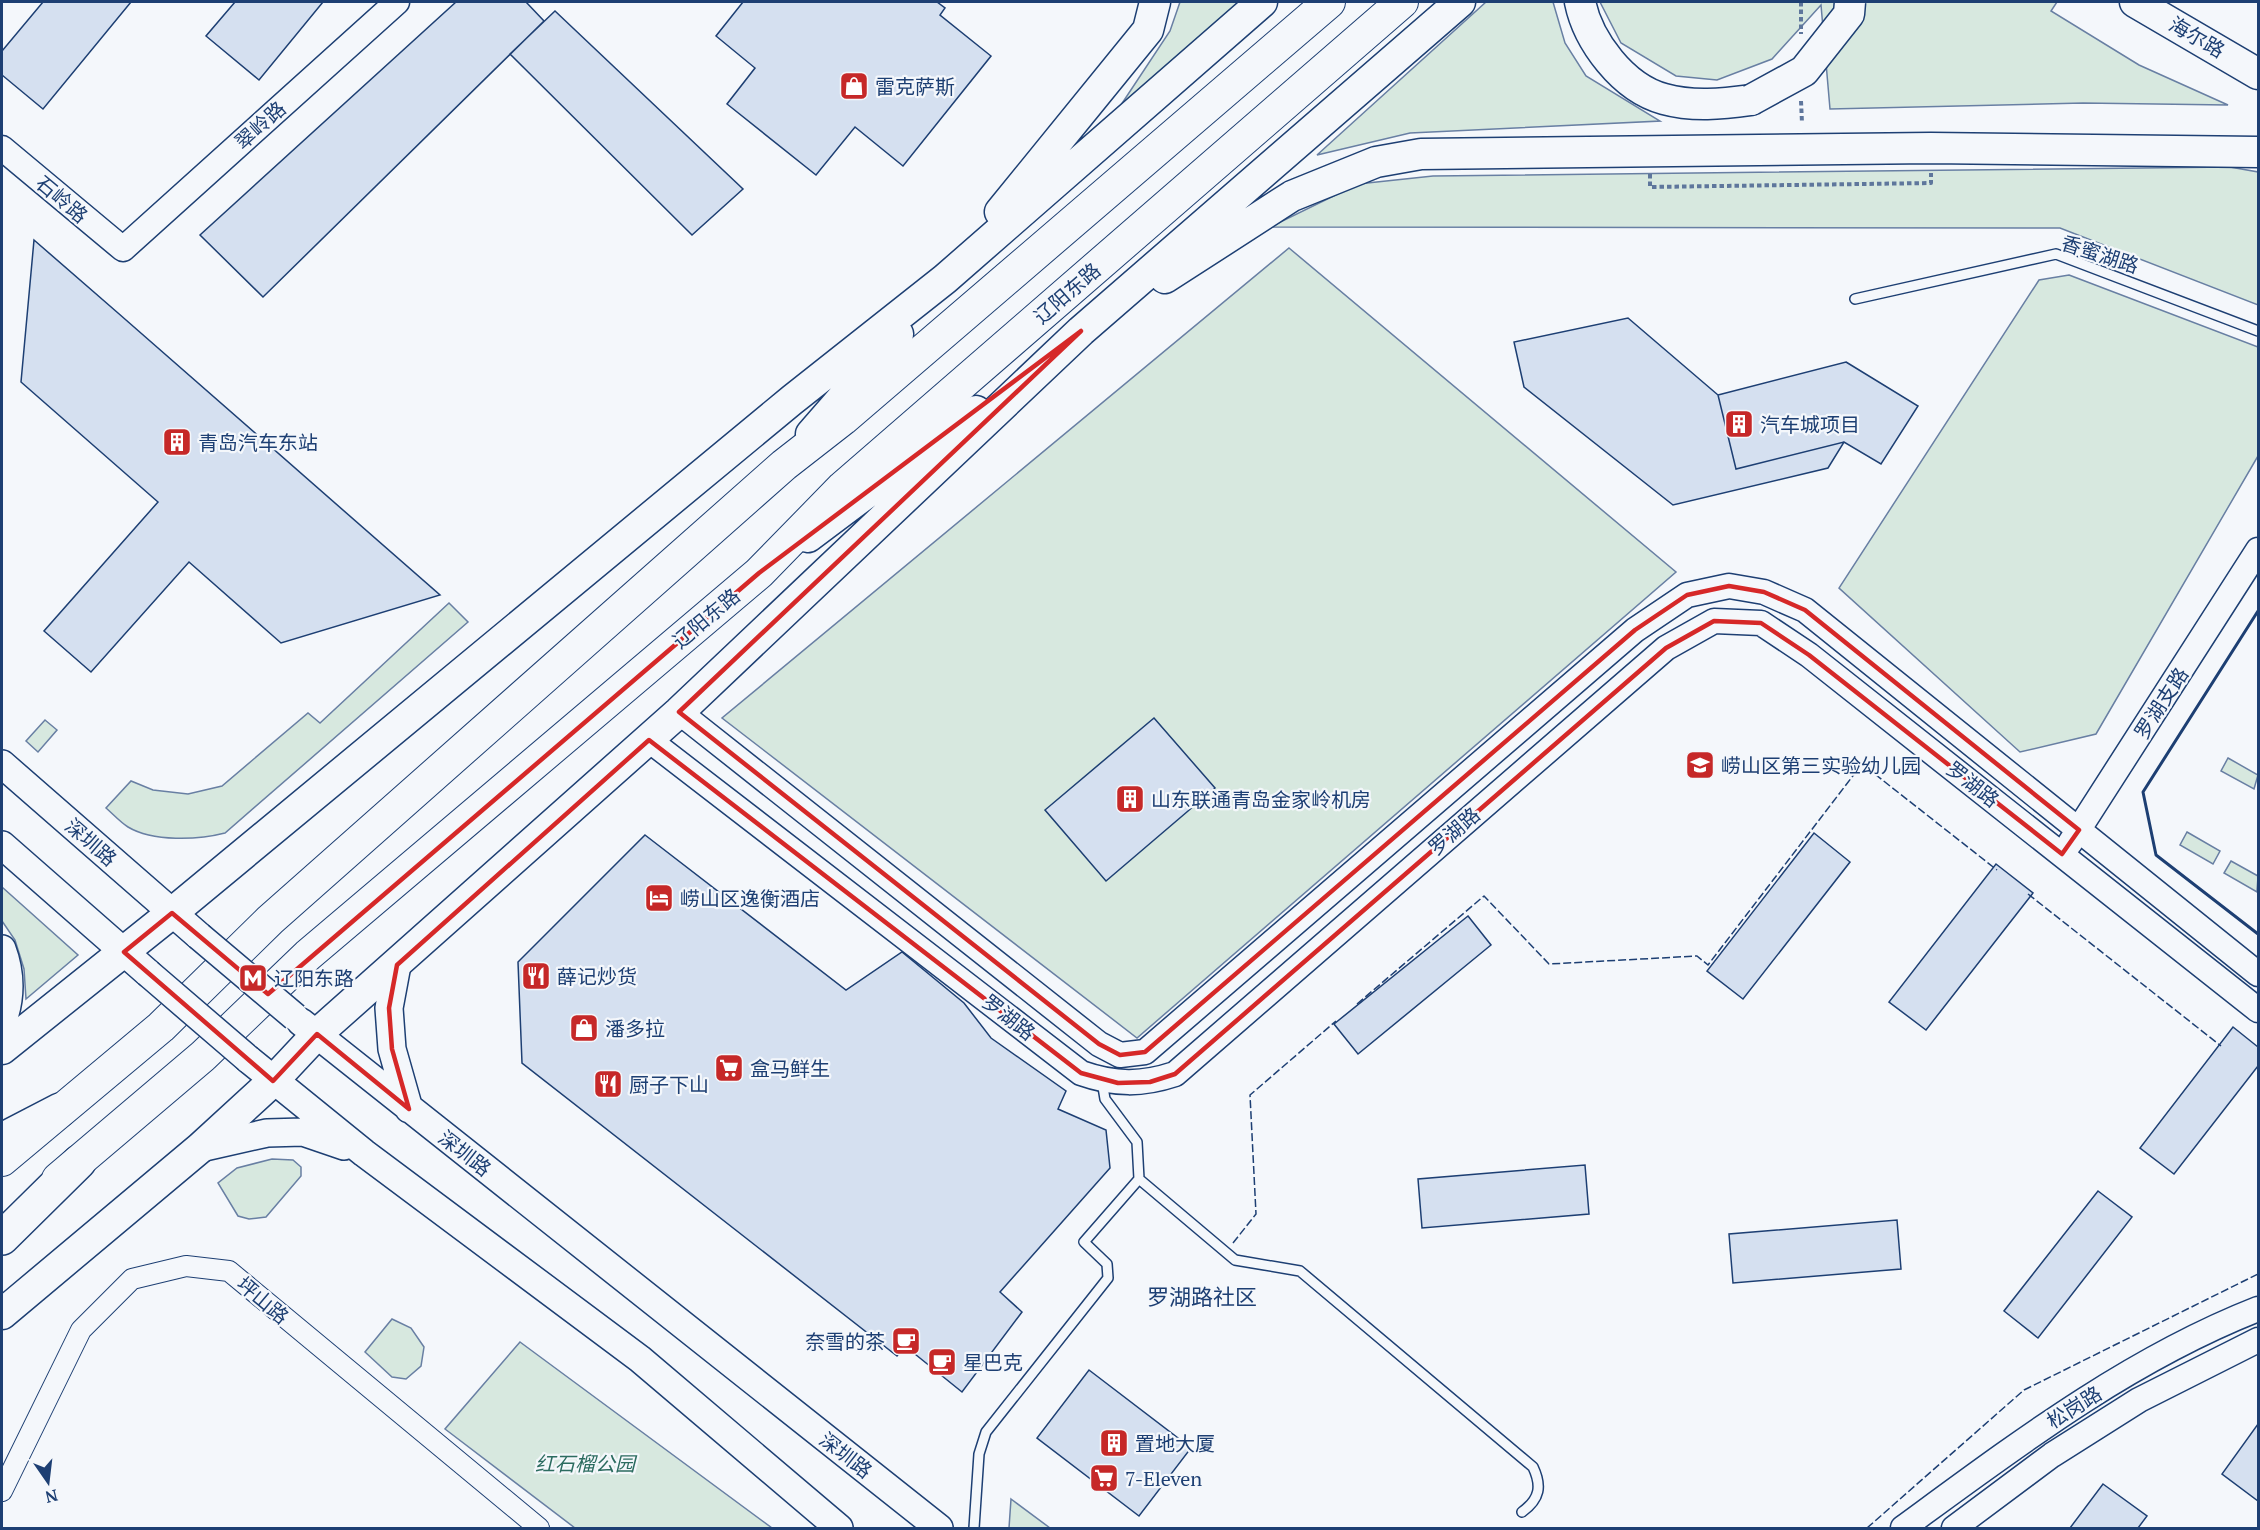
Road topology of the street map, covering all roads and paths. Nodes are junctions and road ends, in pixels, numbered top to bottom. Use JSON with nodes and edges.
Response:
{"nodes":[{"id":1,"x":397,"y":2,"type":"edge"},
{"id":2,"x":1155,"y":2,"type":"edge"},
{"id":3,"x":1262,"y":2,"type":"edge"},
{"id":4,"x":1329,"y":2,"type":"edge"},
{"id":5,"x":1402,"y":2,"type":"edge"},
{"id":6,"x":1460,"y":2,"type":"edge"},
{"id":7,"x":1580,"y":2,"type":"edge"},
{"id":8,"x":1850,"y":2,"type":"edge"},
{"id":9,"x":2135,"y":2,"type":"edge"},
{"id":10,"x":2249,"y":68,"type":"edge"},
{"id":11,"x":2,"y":148,"type":"edge"},
{"id":12,"x":1931,"y":148,"type":"junction"},
{"id":13,"x":1649,"y":152,"type":"junction"},
{"id":14,"x":2259,"y":152,"type":"edge"},
{"id":15,"x":123,"y":249,"type":"joint"},
{"id":16,"x":945,"y":279,"type":"junction"},
{"id":17,"x":1855,"y":299,"type":"dead end"},
{"id":18,"x":1081,"y":331,"type":"junction"},
{"id":19,"x":2259,"y":331,"type":"edge"},
{"id":20,"x":784,"y":465,"type":"junction"},
{"id":21,"x":2259,"y":550,"type":"edge"},
{"id":22,"x":759,"y":573,"type":"junction"},
{"id":23,"x":679,"y":712,"type":"junction"},
{"id":24,"x":649,"y":740,"type":"junction"},
{"id":25,"x":2,"y":764,"type":"edge"},
{"id":26,"x":2079,"y":830,"type":"junction"},
{"id":27,"x":2,"y":845,"type":"edge"},
{"id":28,"x":2062,"y":854,"type":"junction"},
{"id":29,"x":172,"y":913,"type":"junction"},
{"id":30,"x":2,"y":949,"type":"edge"},
{"id":31,"x":124,"y":952,"type":"junction"},
{"id":32,"x":398,"y":965,"type":"junction"},
{"id":33,"x":2259,"y":974,"type":"edge"},
{"id":34,"x":2259,"y":1010,"type":"edge"},
{"id":35,"x":2,"y":1023,"type":"edge"},
{"id":36,"x":306,"y":1025,"type":"junction"},
{"id":37,"x":2,"y":1049,"type":"edge"},
{"id":38,"x":273,"y":1081,"type":"junction"},
{"id":39,"x":1102,"y":1081,"type":"junction"},
{"id":40,"x":409,"y":1109,"type":"junction"},
{"id":41,"x":60,"y":1110,"type":"junction"},
{"id":42,"x":2,"y":1140,"type":"edge"},
{"id":43,"x":200,"y":1148,"type":"junction"},
{"id":44,"x":364,"y":1153,"type":"junction"},
{"id":45,"x":2,"y":1160,"type":"edge"},
{"id":46,"x":79,"y":1162,"type":"junction"},
{"id":47,"x":1139,"y":1179,"type":"junction"},
{"id":48,"x":2,"y":1225,"type":"edge"},
{"id":49,"x":2,"y":1238,"type":"edge"},
{"id":50,"x":2259,"y":1309,"type":"edge"},
{"id":51,"x":2,"y":1314,"type":"edge"},
{"id":52,"x":2259,"y":1340,"type":"edge"},
{"id":53,"x":2,"y":1491,"type":"edge"},
{"id":54,"x":1522,"y":1512,"type":"dead end"},
{"id":55,"x":539,"y":1528,"type":"edge"},
{"id":56,"x":839,"y":1528,"type":"edge"},
{"id":57,"x":939,"y":1528,"type":"edge"},
{"id":58,"x":975,"y":1528,"type":"edge"},
{"id":59,"x":1903,"y":1528,"type":"edge"},
{"id":60,"x":1954,"y":1528,"type":"edge"}],
"edges":[{"from":1,"to":15,"type":"street","name":"翠岭路"},
{"from":2,"to":16,"type":"main road"},
{"from":3,"to":16,"type":"main road"},
{"from":4,"to":20,"type":"highway"},
{"from":5,"to":22,"type":"highway","name":"辽阳东路"},
{"from":6,"to":18,"type":"main road","name":"辽阳东路"},
{"from":7,"to":8,"type":"main road","bridge":true},
{"from":9,"to":10,"type":"main road","name":"海尔路"},
{"from":11,"to":15,"type":"street","name":"石岭路"},
{"from":12,"to":13,"type":"main road"},
{"from":12,"to":13,"type":"path"},
{"from":12,"to":14,"type":"main road"},
{"from":13,"to":18,"type":"main road"},
{"from":16,"to":20,"type":"main road"},
{"from":16,"to":29,"type":"main road"},
{"from":17,"to":19,"type":"lane","name":"香蜜湖路"},
{"from":18,"to":22,"type":"main road"},
{"from":18,"to":23,"type":"main road","name":"辽阳东路"},
{"from":20,"to":41,"type":"highway"},
{"from":21,"to":26,"type":"street","name":"罗湖支路"},
{"from":22,"to":46,"type":"highway","name":"辽阳东路"},
{"from":23,"to":24,"type":"main road","name":"辽阳东路"},
{"from":23,"to":26,"type":"street"},
{"from":24,"to":32,"type":"main road","name":"辽阳东路"},
{"from":24,"to":39,"type":"street","name":"罗湖路"},
{"from":25,"to":29,"type":"main road","name":"深圳路"},
{"from":26,"to":28,"type":"street","name":"罗湖支路"},
{"from":26,"to":33,"type":"street"},
{"from":27,"to":31,"type":"main road"},
{"from":28,"to":34,"type":"street","name":"罗湖路"},
{"from":28,"to":39,"type":"street","name":"罗湖路"},
{"from":29,"to":31,"type":"main road"},
{"from":29,"to":36,"type":"main road","name":"深圳路","bridge":true},
{"from":30,"to":35,"type":"main road"},
{"from":31,"to":37,"type":"main road"},
{"from":31,"to":38,"type":"main road","bridge":true},
{"from":32,"to":36,"type":"main road","name":"辽阳东路"},
{"from":32,"to":40,"type":"main road"},
{"from":36,"to":38,"type":"main road","name":"辽阳东路"},
{"from":36,"to":40,"type":"main road","name":"深圳路"},
{"from":38,"to":43,"type":"main road","name":"辽阳东路"},
{"from":38,"to":44,"type":"main road"},
{"from":39,"to":47,"type":"lane"},
{"from":40,"to":57,"type":"main road","name":"深圳路"},
{"from":41,"to":42,"type":"highway"},
{"from":41,"to":45,"type":"highway"},
{"from":43,"to":44,"type":"main road"},
{"from":43,"to":51,"type":"main road","name":"辽阳东路"},
{"from":44,"to":56,"type":"main road"},
{"from":46,"to":48,"type":"highway","name":"辽阳东路"},
{"from":46,"to":49,"type":"highway"},
{"from":47,"to":54,"type":"lane"},
{"from":47,"to":58,"type":"lane"},
{"from":50,"to":59,"type":"street","name":"松岗路"},
{"from":52,"to":60,"type":"street","name":"松岗路"},
{"from":53,"to":55,"type":"street","name":"坪山路"}]}
